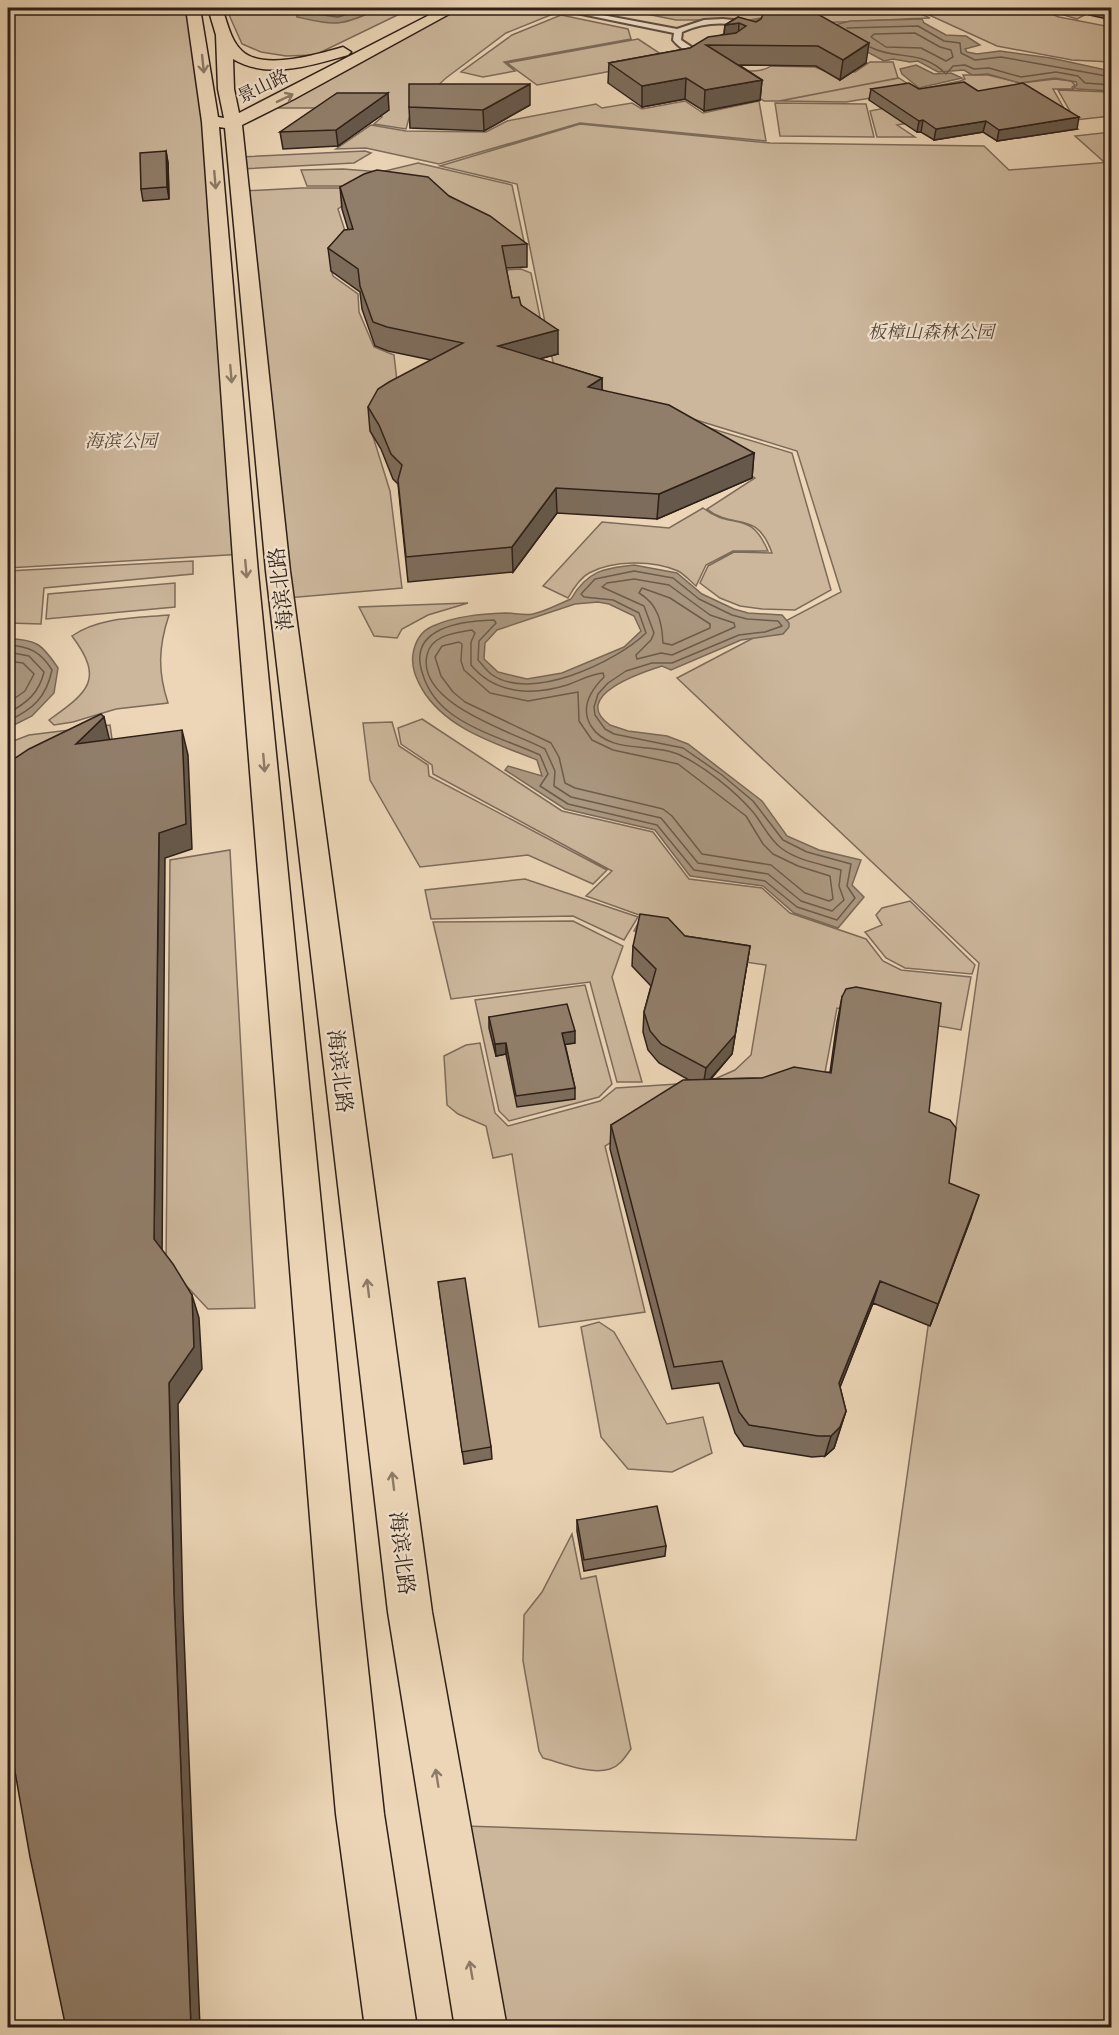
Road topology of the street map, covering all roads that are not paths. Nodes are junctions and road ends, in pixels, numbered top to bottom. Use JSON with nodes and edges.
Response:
{"nodes":[{"id":1,"x":193,"y":8,"type":"edge"},
{"id":2,"x":215,"y":8,"type":"edge"},
{"id":3,"x":429,"y":8,"type":"edge"},
{"id":4,"x":453,"y":8,"type":"edge"},
{"id":5,"x":556,"y":8,"type":"edge"},
{"id":6,"x":597,"y":8,"type":"edge"},
{"id":7,"x":688,"y":26,"type":"junction"},
{"id":8,"x":678,"y":31,"type":"junction"},
{"id":9,"x":756,"y":34,"type":"edge"},
{"id":10,"x":224,"y":35,"type":"junction"},
{"id":11,"x":721,"y":51,"type":"edge"},
{"id":12,"x":343,"y":52,"type":"junction"},
{"id":13,"x":224,"y":119,"type":"junction"},
{"id":14,"x":391,"y":2028,"type":"edge"},
{"id":15,"x":481,"y":2028,"type":"edge"}],
"edges":[{"from":1,"to":13,"type":"main road","one_way":true},
{"from":2,"to":10,"type":"main road"},
{"from":3,"to":12,"type":"main road","name":"景山路"},
{"from":13,"to":4,"type":"main road","name":"景山路","one_way":true},
{"from":5,"to":8,"type":"lane"},
{"from":6,"to":7,"type":"lane"},
{"from":7,"to":8,"type":"lane"},
{"from":7,"to":9,"type":"lane"},
{"from":8,"to":11,"type":"lane"},
{"from":10,"to":12,"type":"main road"},
{"from":10,"to":13,"type":"main road"},
{"from":12,"to":13,"type":"main road","name":"景山路"},
{"from":13,"to":14,"type":"main road","name":"海滨北路","one_way":true},
{"from":15,"to":13,"type":"main road","name":"海滨北路","one_way":true}]}
